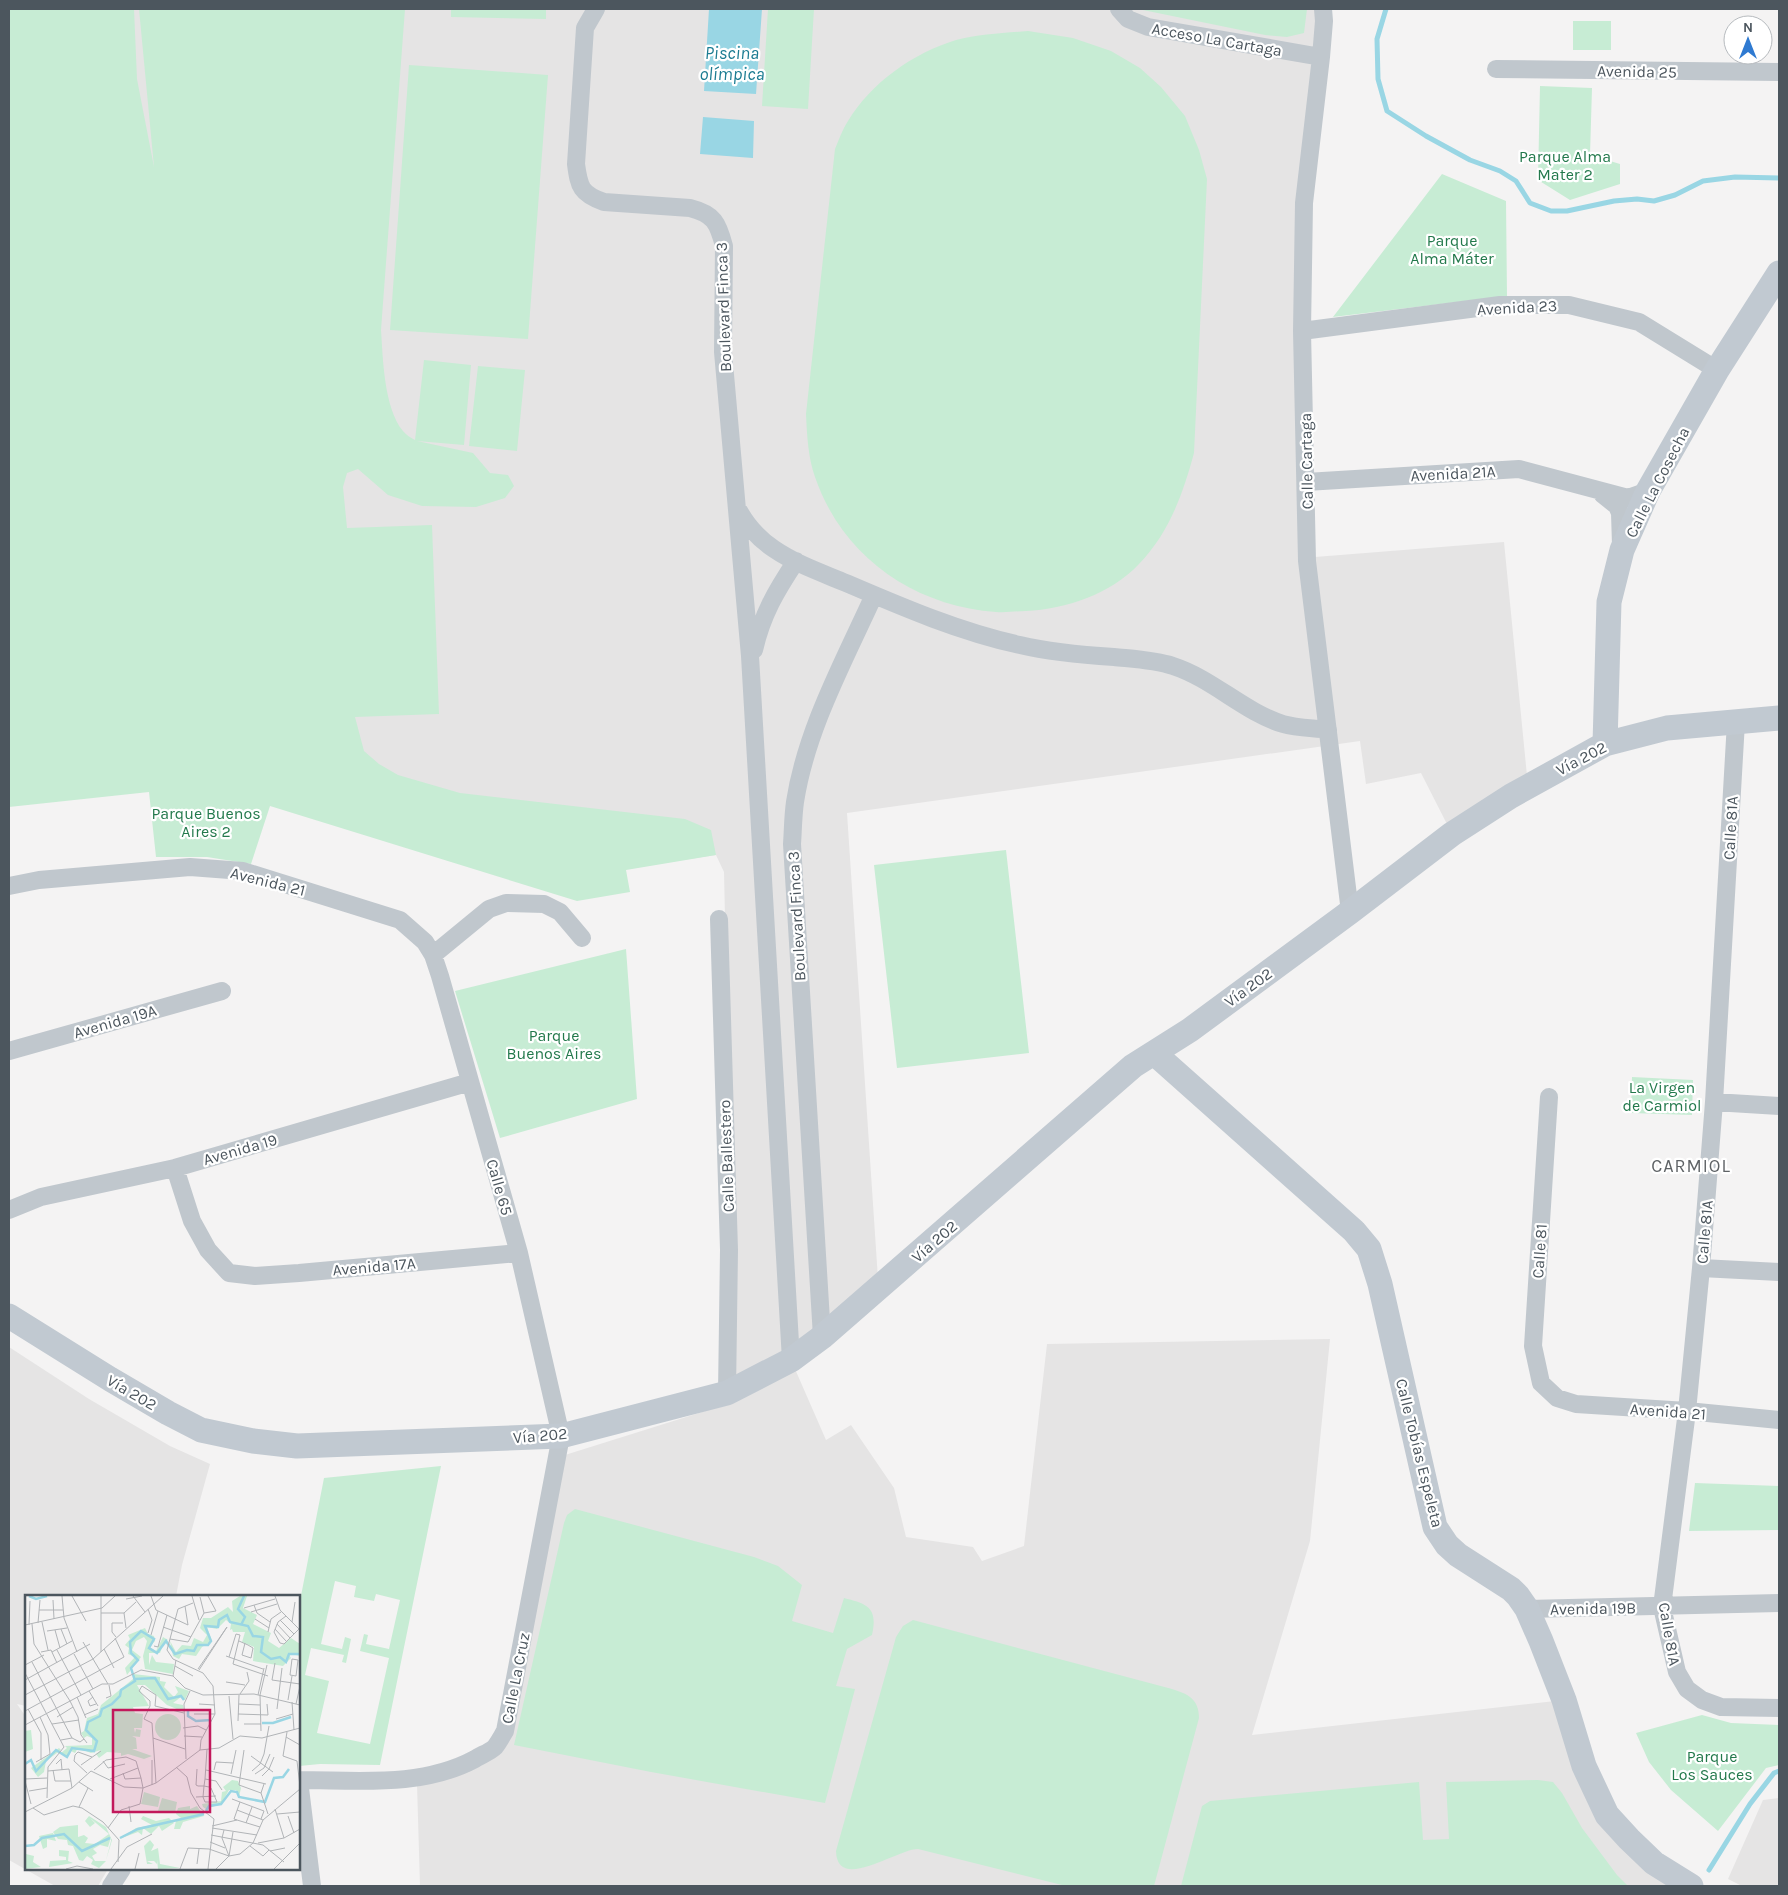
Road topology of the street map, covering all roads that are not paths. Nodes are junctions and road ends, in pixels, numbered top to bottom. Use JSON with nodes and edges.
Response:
{"nodes":[{"id":1,"x":596,"y":9,"type":"edge"},
{"id":2,"x":1119,"y":9,"type":"edge"},
{"id":3,"x":1322,"y":9,"type":"edge"},
{"id":4,"x":1321,"y":57,"type":"junction"},
{"id":5,"x":1496,"y":69,"type":"dead end"},
{"id":6,"x":1779,"y":72,"type":"edge"},
{"id":7,"x":1779,"y":274,"type":"edge"},
{"id":8,"x":1302,"y":331,"type":"junction"},
{"id":9,"x":1717,"y":370,"type":"junction"},
{"id":10,"x":1306,"y":482,"type":"junction"},
{"id":11,"x":1597,"y":490,"type":"junction"},
{"id":12,"x":1648,"y":491,"type":"junction"},
{"id":13,"x":738,"y":509,"type":"junction"},
{"id":14,"x":1622,"y":550,"type":"junction"},
{"id":15,"x":796,"y":561,"type":"junction"},
{"id":16,"x":874,"y":595,"type":"junction"},
{"id":17,"x":750,"y":664,"type":"junction"},
{"id":18,"x":1779,"y":718,"type":"edge"},
{"id":19,"x":1736,"y":722,"type":"junction"},
{"id":20,"x":1328,"y":730,"type":"junction"},
{"id":21,"x":1605,"y":744,"type":"junction"},
{"id":22,"x":9,"y":886,"type":"edge"},
{"id":23,"x":1350,"y":912,"type":"junction"},
{"id":24,"x":719,"y":918,"type":"dead end"},
{"id":25,"x":582,"y":938,"type":"dead end"},
{"id":26,"x":429,"y":948,"type":"junction"},
{"id":27,"x":222,"y":990,"type":"dead end"},
{"id":28,"x":9,"y":1051,"type":"edge"},
{"id":29,"x":1154,"y":1053,"type":"junction"},
{"id":30,"x":470,"y":1082,"type":"junction"},
{"id":31,"x":1548,"y":1096,"type":"dead end"},
{"id":32,"x":1714,"y":1102,"type":"junction"},
{"id":33,"x":1779,"y":1106,"type":"edge"},
{"id":34,"x":175,"y":1168,"type":"junction"},
{"id":35,"x":9,"y":1210,"type":"edge"},
{"id":36,"x":519,"y":1253,"type":"junction"},
{"id":37,"x":1701,"y":1268,"type":"junction"},
{"id":38,"x":1779,"y":1272,"type":"edge"},
{"id":39,"x":9,"y":1316,"type":"edge"},
{"id":40,"x":822,"y":1337,"type":"junction"},
{"id":41,"x":791,"y":1360,"type":"junction"},
{"id":42,"x":727,"y":1393,"type":"junction"},
{"id":43,"x":1557,"y":1398,"type":"joint"},
{"id":44,"x":1686,"y":1411,"type":"junction"},
{"id":45,"x":1779,"y":1420,"type":"edge"},
{"id":46,"x":561,"y":1436,"type":"junction"},
{"id":47,"x":1779,"y":1604,"type":"edge"},
{"id":48,"x":1662,"y":1607,"type":"junction"},
{"id":49,"x":1526,"y":1609,"type":"junction"},
{"id":50,"x":1779,"y":1708,"type":"edge"},
{"id":51,"x":300,"y":1780,"type":"edge"},
{"id":52,"x":300,"y":1788,"type":"edge"},
{"id":53,"x":121,"y":1870,"type":"edge"},
{"id":54,"x":111,"y":1886,"type":"edge"},
{"id":55,"x":312,"y":1886,"type":"edge"},
{"id":56,"x":1691,"y":1886,"type":"edge"}],
"edges":[{"from":1,"to":13,"type":"street","name":"Boulevard Finca 3"},
{"from":2,"to":4,"type":"street","name":"Acceso La Cartaga"},
{"from":3,"to":4,"type":"street","name":"Calle Cartaga"},
{"from":4,"to":8,"type":"street","name":"Calle Cartaga"},
{"from":5,"to":6,"type":"street","name":"Avenida 25"},
{"from":7,"to":9,"type":"main road","name":"Calle La Cosecha"},
{"from":8,"to":9,"type":"street","name":"Avenida 23"},
{"from":8,"to":10,"type":"street","name":"Calle Cartaga"},
{"from":9,"to":12,"type":"main road","name":"Calle La Cosecha"},
{"from":10,"to":11,"type":"street","name":"Avenida 21A"},
{"from":10,"to":20,"type":"street","name":"Calle Cartaga"},
{"from":11,"to":12,"type":"street","name":"Avenida 21A"},
{"from":11,"to":14,"type":"street","name":"Avenida 21A"},
{"from":12,"to":14,"type":"main road","name":"Calle La Cosecha"},
{"from":13,"to":15,"type":"street","name":"Boulevard Finca 3"},
{"from":13,"to":17,"type":"street","name":"Boulevard Finca 3"},
{"from":14,"to":21,"type":"main road","name":"Calle La Cosecha"},
{"from":15,"to":16,"type":"street","name":"Boulevard Finca 3"},
{"from":15,"to":17,"type":"street","name":"Boulevard Finca 3"},
{"from":16,"to":20,"type":"street"},
{"from":16,"to":40,"type":"street","name":"Boulevard Finca 3"},
{"from":17,"to":41,"type":"street","name":"Boulevard Finca 3"},
{"from":18,"to":19,"type":"main road","name":"Vía 202"},
{"from":19,"to":21,"type":"main road","name":"Vía 202"},
{"from":19,"to":32,"type":"street","name":"Calle 81A"},
{"from":20,"to":23,"type":"street","name":"Calle Cartaga"},
{"from":21,"to":23,"type":"main road","name":"Vía 202"},
{"from":22,"to":26,"type":"street","name":"Avenida 21"},
{"from":23,"to":29,"type":"main road","name":"Vía 202"},
{"from":24,"to":42,"type":"street","name":"Calle Ballestero"},
{"from":25,"to":26,"type":"street"},
{"from":26,"to":30,"type":"street","name":"Calle 65"},
{"from":27,"to":28,"type":"street","name":"Avenida 19A"},
{"from":29,"to":40,"type":"main road","name":"Vía 202"},
{"from":29,"to":49,"type":"main road","name":"Calle Tobías Espeleta"},
{"from":30,"to":34,"type":"street","name":"Avenida 19"},
{"from":30,"to":36,"type":"street","name":"Calle 65"},
{"from":31,"to":43,"type":"street","name":"Calle 81"},
{"from":32,"to":33,"type":"street"},
{"from":32,"to":37,"type":"street","name":"Calle 81A"},
{"from":34,"to":35,"type":"street","name":"Avenida 19"},
{"from":34,"to":36,"type":"street","name":"Avenida 17A"},
{"from":36,"to":46,"type":"street","name":"Calle 65"},
{"from":37,"to":38,"type":"street"},
{"from":37,"to":44,"type":"street","name":"Calle 81A"},
{"from":39,"to":46,"type":"main road","name":"Vía 202"},
{"from":40,"to":41,"type":"main road","name":"Vía 202"},
{"from":41,"to":42,"type":"main road","name":"Vía 202"},
{"from":42,"to":46,"type":"main road","name":"Vía 202"},
{"from":43,"to":44,"type":"street","name":"Avenida 21"},
{"from":44,"to":45,"type":"street","name":"Avenida 21"},
{"from":44,"to":48,"type":"street","name":"Calle 81A"},
{"from":46,"to":51,"type":"street","name":"Calle La Cruz"},
{"from":47,"to":48,"type":"street","name":"Avenida 19B"},
{"from":48,"to":49,"type":"street","name":"Avenida 19B"},
{"from":48,"to":50,"type":"street","name":"Calle 81A"},
{"from":49,"to":56,"type":"main road","name":"Calle Tobías Espeleta"},
{"from":52,"to":55,"type":"street"},
{"from":53,"to":54,"type":"street"}]}
